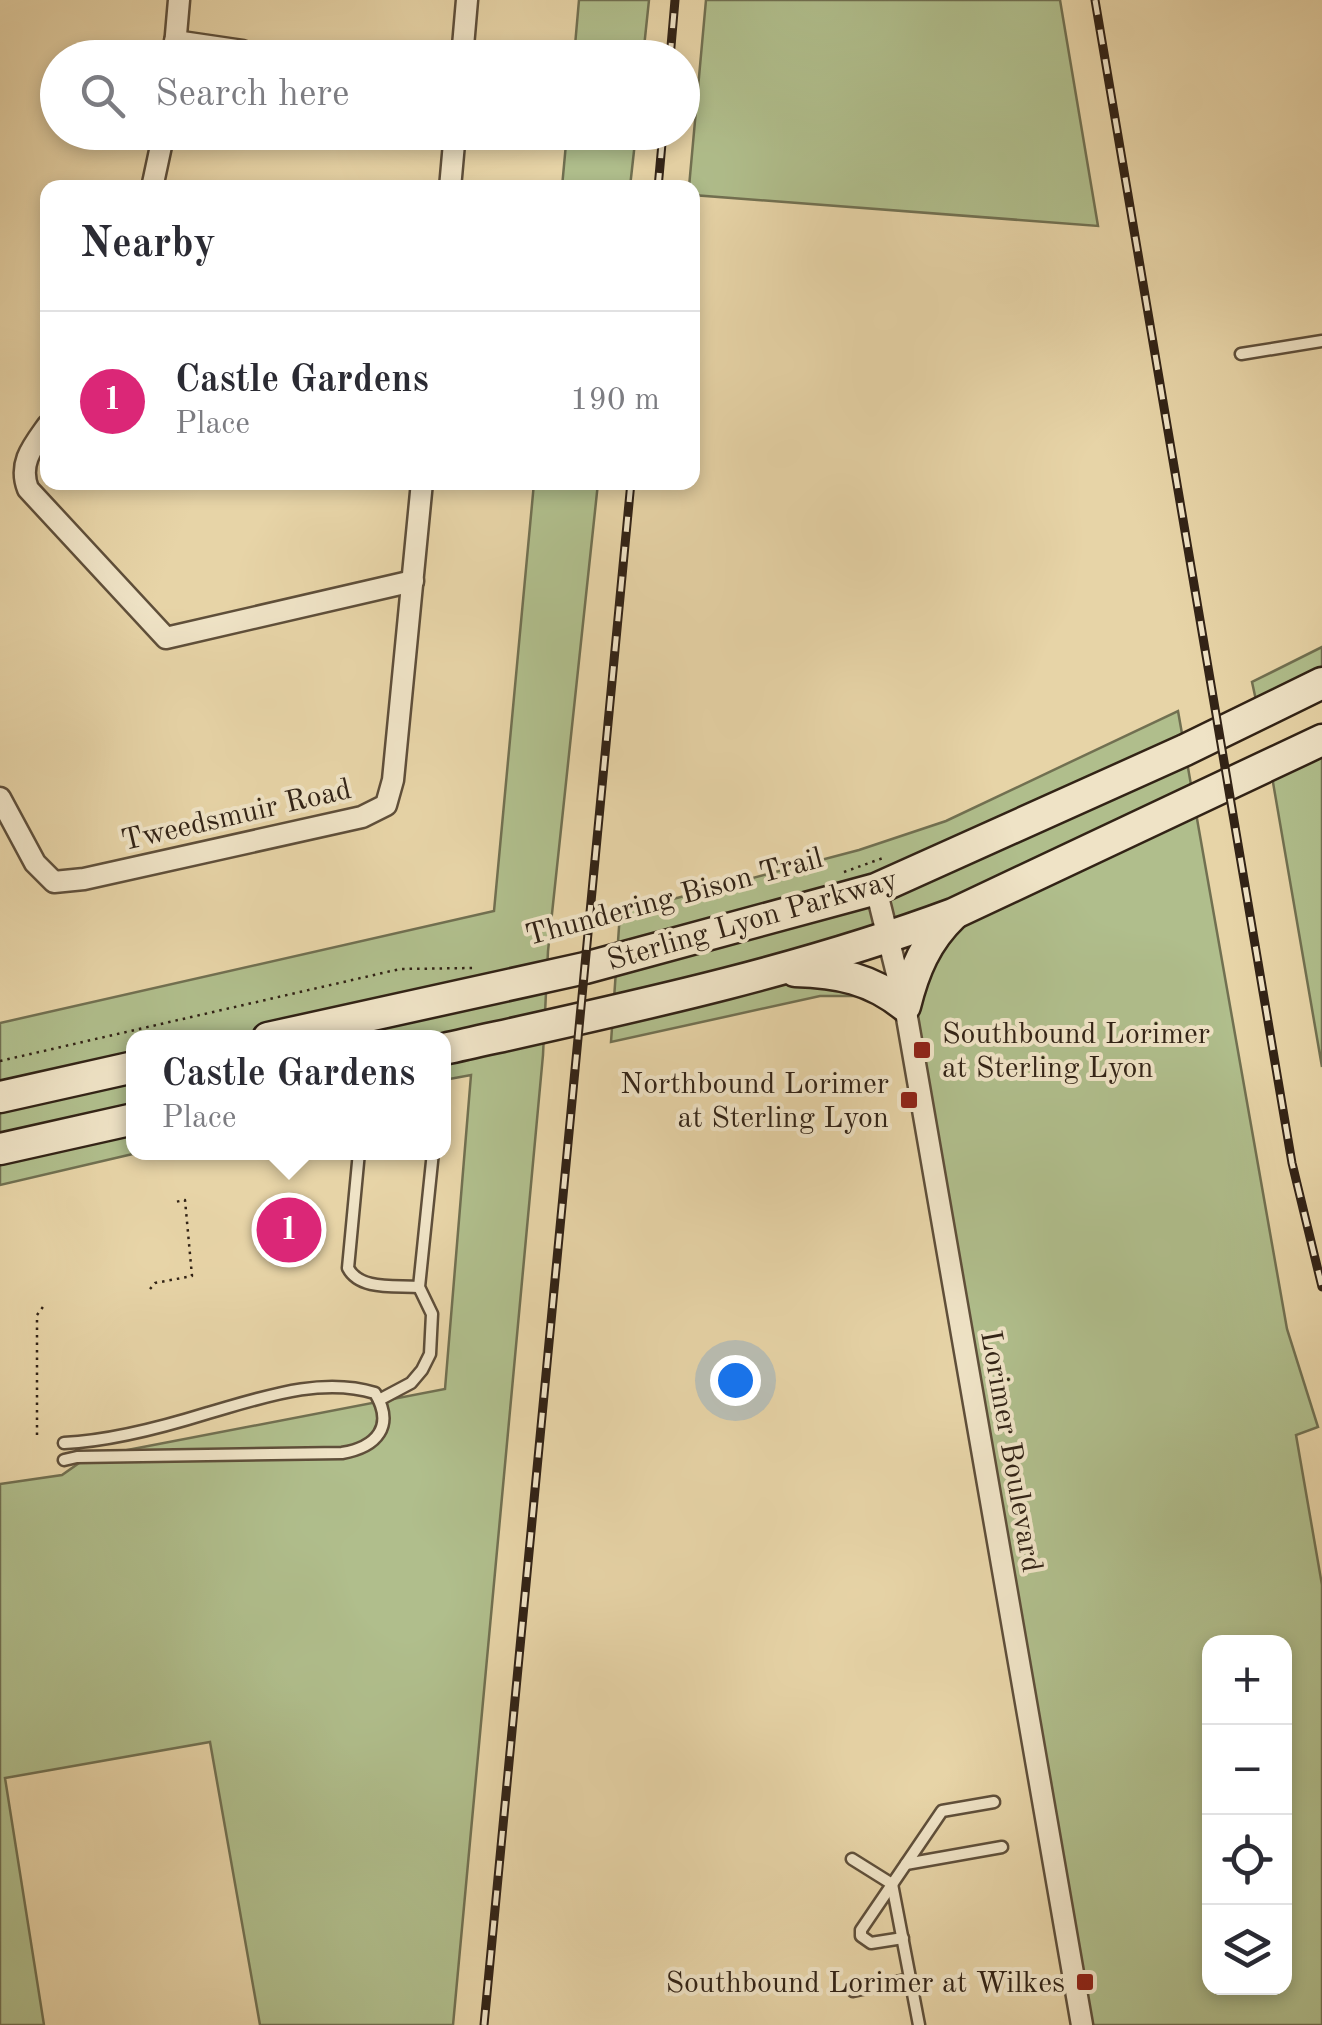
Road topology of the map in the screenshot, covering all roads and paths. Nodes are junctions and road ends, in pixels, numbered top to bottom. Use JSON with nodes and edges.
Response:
{"nodes":[{"id":1,"x":179,"y":0,"type":"edge"},
{"id":2,"x":467,"y":0,"type":"edge"},
{"id":3,"x":176,"y":40,"type":"edge"},
{"id":4,"x":464,"y":40,"type":"edge"},
{"id":5,"x":160,"y":150,"type":"edge"},
{"id":6,"x":453,"y":150,"type":"edge"},
{"id":7,"x":154,"y":180,"type":"edge"},
{"id":8,"x":451,"y":180,"type":"edge"},
{"id":9,"x":1322,"y":341,"type":"edge"},
{"id":10,"x":1241,"y":354,"type":"dead end"},
{"id":11,"x":40,"y":437,"type":"edge"},
{"id":12,"x":421,"y":490,"type":"edge"},
{"id":13,"x":413,"y":581,"type":"junction"},
{"id":14,"x":1322,"y":683,"type":"edge"},
{"id":15,"x":1322,"y":740,"type":"edge"},
{"id":16,"x":0,"y":798,"type":"edge"},
{"id":17,"x":898,"y":853,"type":"dead end"},
{"id":18,"x":833,"y":876,"type":"dead end"},
{"id":19,"x":876,"y":888,"type":"junction"},
{"id":20,"x":953,"y":914,"type":"junction"},
{"id":21,"x":890,"y":938,"type":"junction"},
{"id":22,"x":480,"y":967,"type":"dead end"},
{"id":23,"x":772,"y":970,"type":"junction"},
{"id":24,"x":905,"y":1006,"type":"junction"},
{"id":25,"x":136,"y":1030,"type":"edge"},
{"id":26,"x":304,"y":1030,"type":"edge"},
{"id":27,"x":126,"y":1032,"type":"edge"},
{"id":28,"x":451,"y":1047,"type":"edge"},
{"id":29,"x":0,"y":1061,"type":"edge"},
{"id":30,"x":126,"y":1069,"type":"edge"},
{"id":31,"x":0,"y":1097,"type":"edge"},
{"id":32,"x":126,"y":1121,"type":"edge"},
{"id":33,"x":0,"y":1149,"type":"edge"},
{"id":34,"x":358,"y":1160,"type":"edge"},
{"id":35,"x":431,"y":1160,"type":"edge"},
{"id":36,"x":175,"y":1202,"type":"dead end"},
{"id":37,"x":419,"y":1287,"type":"junction"},
{"id":38,"x":150,"y":1289,"type":"dead end"},
{"id":39,"x":45,"y":1304,"type":"dead end"},
{"id":40,"x":379,"y":1400,"type":"junction"},
{"id":41,"x":37,"y":1435,"type":"dead end"},
{"id":42,"x":64,"y":1443,"type":"dead end"},
{"id":43,"x":64,"y":1460,"type":"dead end"},
{"id":44,"x":994,"y":1802,"type":"dead end"},
{"id":45,"x":1002,"y":1847,"type":"dead end"},
{"id":46,"x":852,"y":1859,"type":"dead end"},
{"id":47,"x":906,"y":1864,"type":"junction"},
{"id":48,"x":892,"y":1884,"type":"junction"},
{"id":49,"x":902,"y":1938,"type":"junction"},
{"id":50,"x":910,"y":1979,"type":"junction"},
{"id":51,"x":853,"y":1991,"type":"dead end"},
{"id":52,"x":915,"y":2024,"type":"edge"},
{"id":53,"x":1082,"y":2025,"type":"edge"}],
"edges":[{"from":1,"to":3,"type":"street"},
{"from":2,"to":4,"type":"street"},
{"from":5,"to":7,"type":"street"},
{"from":6,"to":8,"type":"street"},
{"from":9,"to":10,"type":"lane"},
{"from":11,"to":13,"type":"street"},
{"from":12,"to":13,"type":"street","name":"Tweedsmuir Road"},
{"from":13,"to":16,"type":"street","name":"Tweedsmuir Road"},
{"from":14,"to":19,"type":"main road","name":"Sterling Lyon Parkway"},
{"from":15,"to":20,"type":"main road","name":"Sterling Lyon Parkway"},
{"from":17,"to":18,"type":"path","name":"Thundering Bison Trail"},
{"from":19,"to":21,"type":"street","name":"Lorimer Boulevard"},
{"from":19,"to":26,"type":"main road","name":"Sterling Lyon Parkway"},
{"from":20,"to":21,"type":"main road","name":"Sterling Lyon Parkway"},
{"from":20,"to":24,"type":"main road"},
{"from":21,"to":23,"type":"main road","name":"Sterling Lyon Parkway"},
{"from":21,"to":24,"type":"street","name":"Lorimer Boulevard"},
{"from":22,"to":25,"type":"path"},
{"from":23,"to":24,"type":"main road"},
{"from":23,"to":28,"type":"main road","name":"Sterling Lyon Parkway"},
{"from":24,"to":53,"type":"street","name":"Lorimer Boulevard"},
{"from":27,"to":29,"type":"path"},
{"from":30,"to":31,"type":"main road"},
{"from":32,"to":33,"type":"main road"},
{"from":34,"to":37,"type":"lane"},
{"from":35,"to":37,"type":"lane"},
{"from":36,"to":38,"type":"path"},
{"from":37,"to":40,"type":"lane"},
{"from":39,"to":41,"type":"path"},
{"from":40,"to":42,"type":"lane"},
{"from":40,"to":43,"type":"lane"},
{"from":44,"to":47,"type":"lane"},
{"from":45,"to":47,"type":"lane"},
{"from":46,"to":48,"type":"lane"},
{"from":47,"to":48,"type":"lane"},
{"from":48,"to":49,"type":"lane"},
{"from":48,"to":49,"type":"lane"},
{"from":49,"to":50,"type":"lane"},
{"from":50,"to":51,"type":"lane"},
{"from":50,"to":52,"type":"lane"}]}
